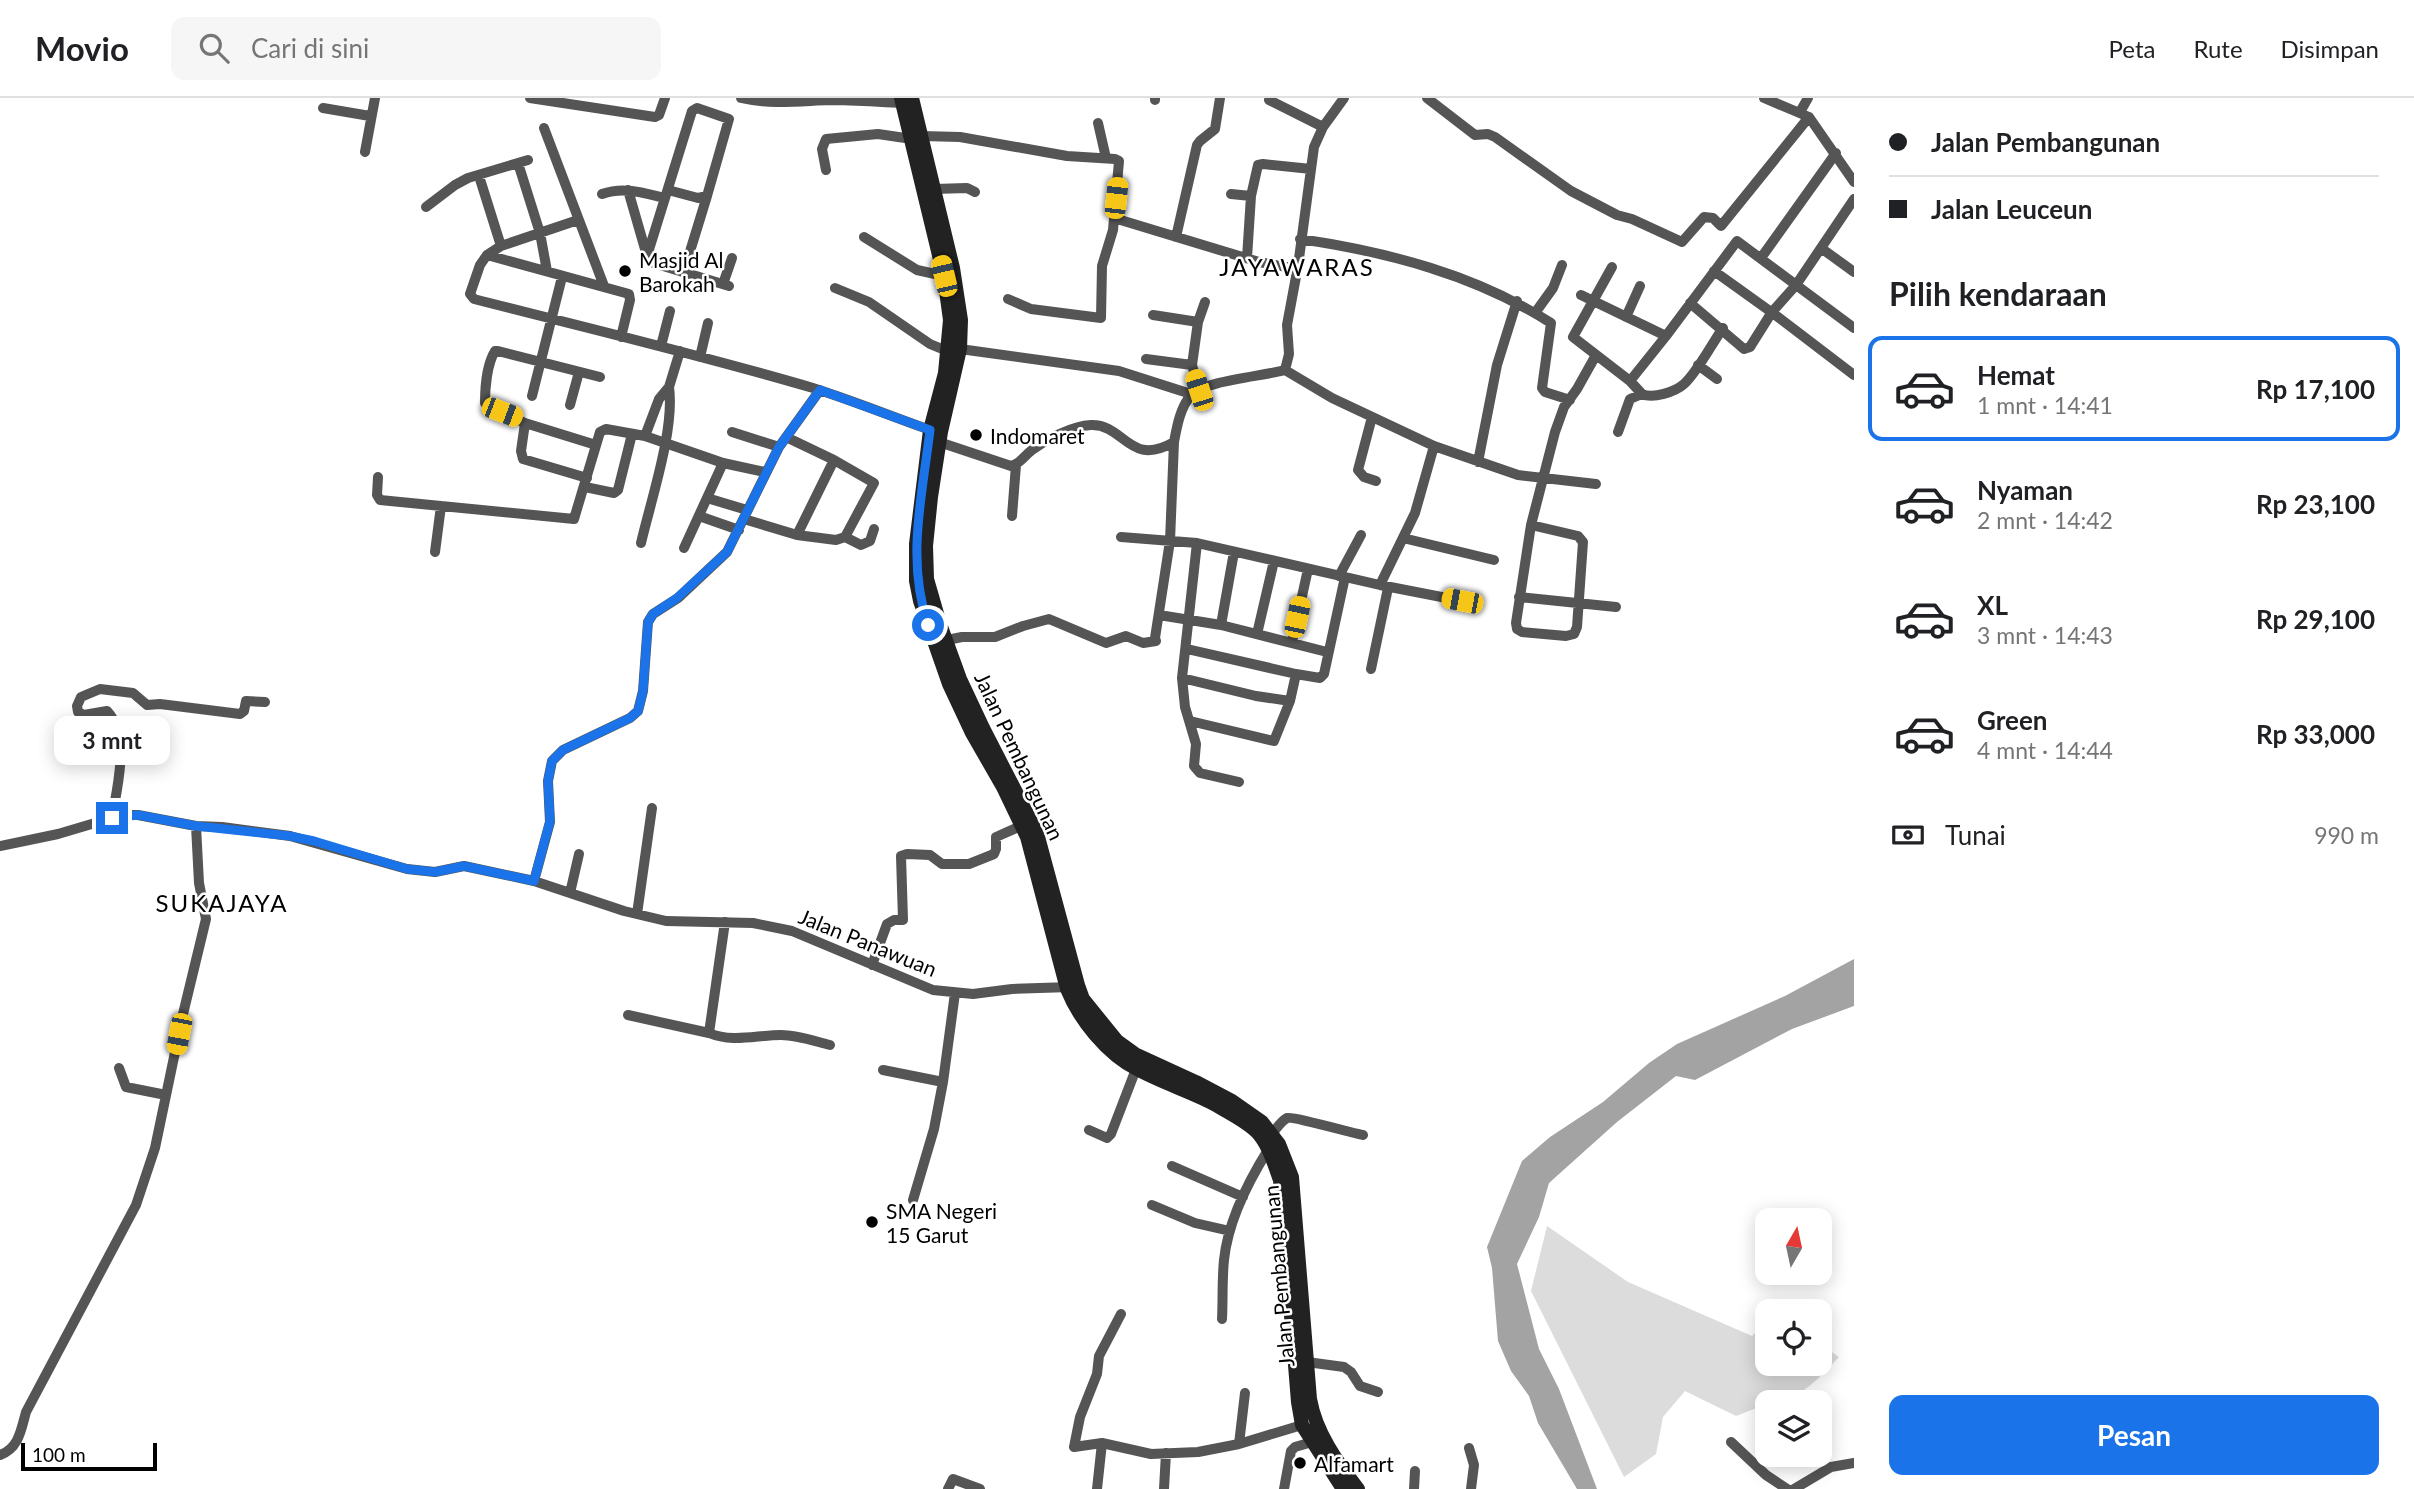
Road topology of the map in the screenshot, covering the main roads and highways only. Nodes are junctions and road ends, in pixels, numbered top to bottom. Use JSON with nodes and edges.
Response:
{"nodes":[{"id":1,"x":905,"y":100,"type":"edge"},
{"id":2,"x":917,"y":138,"type":"junction"},
{"id":3,"x":953,"y":350,"type":"junction"},
{"id":4,"x":933,"y":624,"type":"junction"},
{"id":5,"x":985,"y":744,"type":"junction"},
{"id":6,"x":1072,"y":987,"type":"junction"},
{"id":7,"x":1299,"y":1337,"type":"junction"},
{"id":8,"x":1349,"y":1487,"type":"edge"}],
"edges":[{"from":1,"to":2,"type":"main road","name":"Jalan Pembangunan"},
{"from":2,"to":3,"type":"main road","name":"Jalan Pembangunan"},
{"from":2,"to":3,"type":"main road","name":"Jalan Pembangunan"},
{"from":3,"to":4,"type":"main road","name":"Jalan Pembangunan"},
{"from":4,"to":5,"type":"main road","name":"Jalan Pembangunan"},
{"from":4,"to":5,"type":"main road","name":"Jalan Pembangunan"},
{"from":5,"to":6,"type":"main road","name":"Jalan Pembangunan"},
{"from":5,"to":6,"type":"main road","name":"Jalan Pembangunan"},
{"from":6,"to":7,"type":"main road","name":"Jalan Pembangunan"},
{"from":6,"to":7,"type":"main road","name":"Jalan Pembangunan"},
{"from":7,"to":8,"type":"main road","name":"Jalan Pembangunan"},
{"from":7,"to":8,"type":"main road","name":"Jalan Pembangunan"}]}
